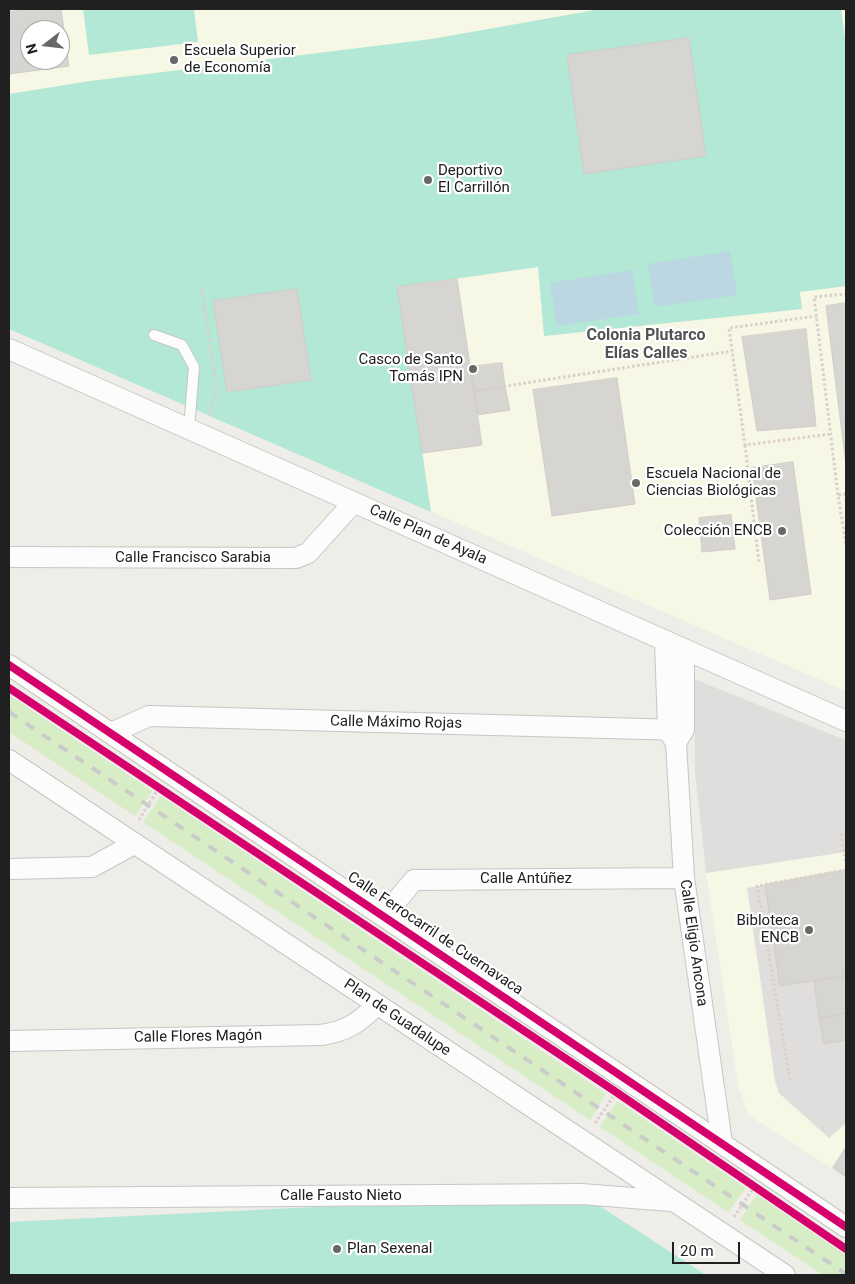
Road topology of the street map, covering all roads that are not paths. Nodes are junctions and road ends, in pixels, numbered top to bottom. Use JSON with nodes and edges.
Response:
{"nodes":[{"id":1,"x":154,"y":335,"type":"dead end"},
{"id":2,"x":9,"y":349,"type":"edge"},
{"id":3,"x":189,"y":429,"type":"junction"},
{"id":4,"x":354,"y":502,"type":"junction"},
{"id":5,"x":9,"y":557,"type":"edge"},
{"id":6,"x":665,"y":642,"type":"junction"},
{"id":7,"x":684,"y":649,"type":"junction"},
{"id":8,"x":9,"y":665,"type":"edge"},
{"id":9,"x":846,"y":721,"type":"edge"},
{"id":10,"x":111,"y":733,"type":"junction"},
{"id":11,"x":676,"y":734,"type":"junction"},
{"id":12,"x":9,"y":760,"type":"edge"},
{"id":13,"x":134,"y":844,"type":"junction"},
{"id":14,"x":9,"y":869,"type":"edge"},
{"id":15,"x":684,"y":878,"type":"junction"},
{"id":16,"x":384,"y":916,"type":"junction"},
{"id":17,"x":378,"y":1005,"type":"junction"},
{"id":18,"x":9,"y":1041,"type":"edge"},
{"id":19,"x":722,"y":1143,"type":"junction"},
{"id":20,"x":9,"y":1198,"type":"edge"},
{"id":21,"x":674,"y":1202,"type":"junction"},
{"id":22,"x":846,"y":1227,"type":"edge"},
{"id":23,"x":785,"y":1275,"type":"edge"}],
"edges":[{"from":1,"to":3,"type":"lane"},
{"from":2,"to":3,"type":"street","name":"Calle Plan de Ayala"},
{"from":3,"to":4,"type":"street","name":"Calle Plan de Ayala"},
{"from":4,"to":5,"type":"street","name":"Calle Francisco Sarabia"},
{"from":4,"to":6,"type":"street","name":"Calle Plan de Ayala"},
{"from":6,"to":7,"type":"street","name":"Calle Plan de Ayala"},
{"from":6,"to":11,"type":"street","name":"Calle Eligio Ancona"},
{"from":7,"to":9,"type":"street","name":"Calle Plan de Ayala"},
{"from":7,"to":11,"type":"street","name":"Calle Eligio Ancona"},
{"from":8,"to":10,"type":"street","name":"Calle Ferrocarril de Cuernavaca"},
{"from":10,"to":11,"type":"street","name":"Calle Máximo Rojas"},
{"from":10,"to":16,"type":"street","name":"Calle Ferrocarril de Cuernavaca"},
{"from":11,"to":15,"type":"street","name":"Calle Eligio Ancona"},
{"from":12,"to":13,"type":"street","name":"Plan de Guadalupe"},
{"from":13,"to":14,"type":"street"},
{"from":13,"to":17,"type":"street","name":"Plan de Guadalupe"},
{"from":15,"to":16,"type":"street","name":"Calle Antúñez"},
{"from":15,"to":19,"type":"street","name":"Calle Eligio Ancona"},
{"from":16,"to":19,"type":"street","name":"Calle Ferrocarril de Cuernavaca"},
{"from":17,"to":18,"type":"street","name":"Calle Flores Magón"},
{"from":17,"to":21,"type":"street","name":"Plan de Guadalupe"},
{"from":19,"to":22,"type":"street","name":"Calle Ferrocarril de Cuernavaca"},
{"from":20,"to":21,"type":"street","name":"Calle Fausto Nieto"},
{"from":21,"to":23,"type":"street","name":"Plan de Guadalupe"}]}
